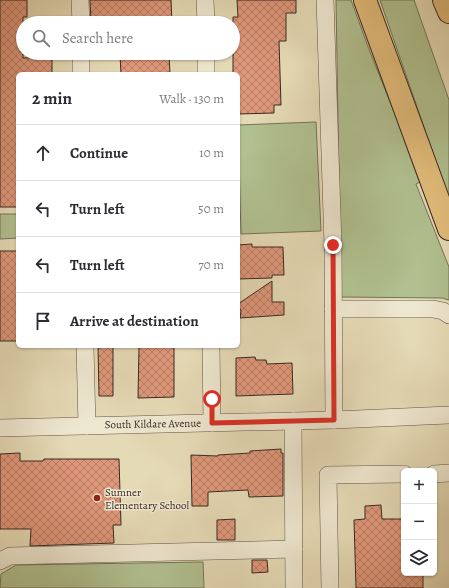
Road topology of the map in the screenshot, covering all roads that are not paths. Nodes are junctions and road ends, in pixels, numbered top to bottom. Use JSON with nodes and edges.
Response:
{"nodes":[{"id":1,"x":80,"y":0,"type":"edge"},
{"id":2,"x":205,"y":0,"type":"edge"},
{"id":3,"x":325,"y":0,"type":"edge"},
{"id":4,"x":365,"y":0,"type":"edge"},
{"id":5,"x":444,"y":0,"type":"edge"},
{"id":6,"x":449,"y":12,"type":"edge"},
{"id":7,"x":81,"y":16,"type":"edge"},
{"id":8,"x":206,"y":16,"type":"edge"},
{"id":9,"x":81,"y":60,"type":"edge"},
{"id":10,"x":206,"y":60,"type":"edge"},
{"id":11,"x":81,"y":72,"type":"edge"},
{"id":12,"x":206,"y":72,"type":"edge"},
{"id":13,"x":449,"y":228,"type":"edge"},
{"id":14,"x":333,"y":309,"type":"junction"},
{"id":15,"x":449,"y":315,"type":"edge"},
{"id":16,"x":86,"y":348,"type":"edge"},
{"id":17,"x":211,"y":348,"type":"edge"},
{"id":18,"x":449,"y":415,"type":"edge"},
{"id":19,"x":334,"y":420,"type":"junction"},
{"id":20,"x":292,"y":421,"type":"junction"},
{"id":21,"x":212,"y":423,"type":"junction"},
{"id":22,"x":87,"y":426,"type":"junction"},
{"id":23,"x":0,"y":428,"type":"edge"},
{"id":24,"x":449,"y":473,"type":"edge"},
{"id":25,"x":401,"y":474,"type":"edge"},
{"id":26,"x":437,"y":474,"type":"edge"},
{"id":27,"x":294,"y":549,"type":"junction"},
{"id":28,"x":0,"y":562,"type":"edge"},
{"id":29,"x":294,"y":588,"type":"edge"},
{"id":30,"x":330,"y":588,"type":"edge"}],
"edges":[{"from":1,"to":7,"type":"street"},
{"from":2,"to":8,"type":"street"},
{"from":3,"to":14,"type":"street"},
{"from":4,"to":13,"type":"highway"},
{"from":5,"to":6,"type":"highway"},
{"from":9,"to":11,"type":"street"},
{"from":10,"to":12,"type":"street"},
{"from":14,"to":15,"type":"street"},
{"from":14,"to":19,"type":"street"},
{"from":16,"to":22,"type":"street"},
{"from":17,"to":21,"type":"street"},
{"from":18,"to":19,"type":"street","name":"South Kildare Avenue"},
{"from":19,"to":20,"type":"street","name":"South Kildare Avenue"},
{"from":20,"to":21,"type":"street","name":"South Kildare Avenue"},
{"from":20,"to":27,"type":"street"},
{"from":21,"to":22,"type":"street","name":"South Kildare Avenue"},
{"from":22,"to":23,"type":"street","name":"South Kildare Avenue"},
{"from":24,"to":26,"type":"street"},
{"from":25,"to":30,"type":"street"},
{"from":27,"to":28,"type":"street"},
{"from":27,"to":29,"type":"street"}]}
